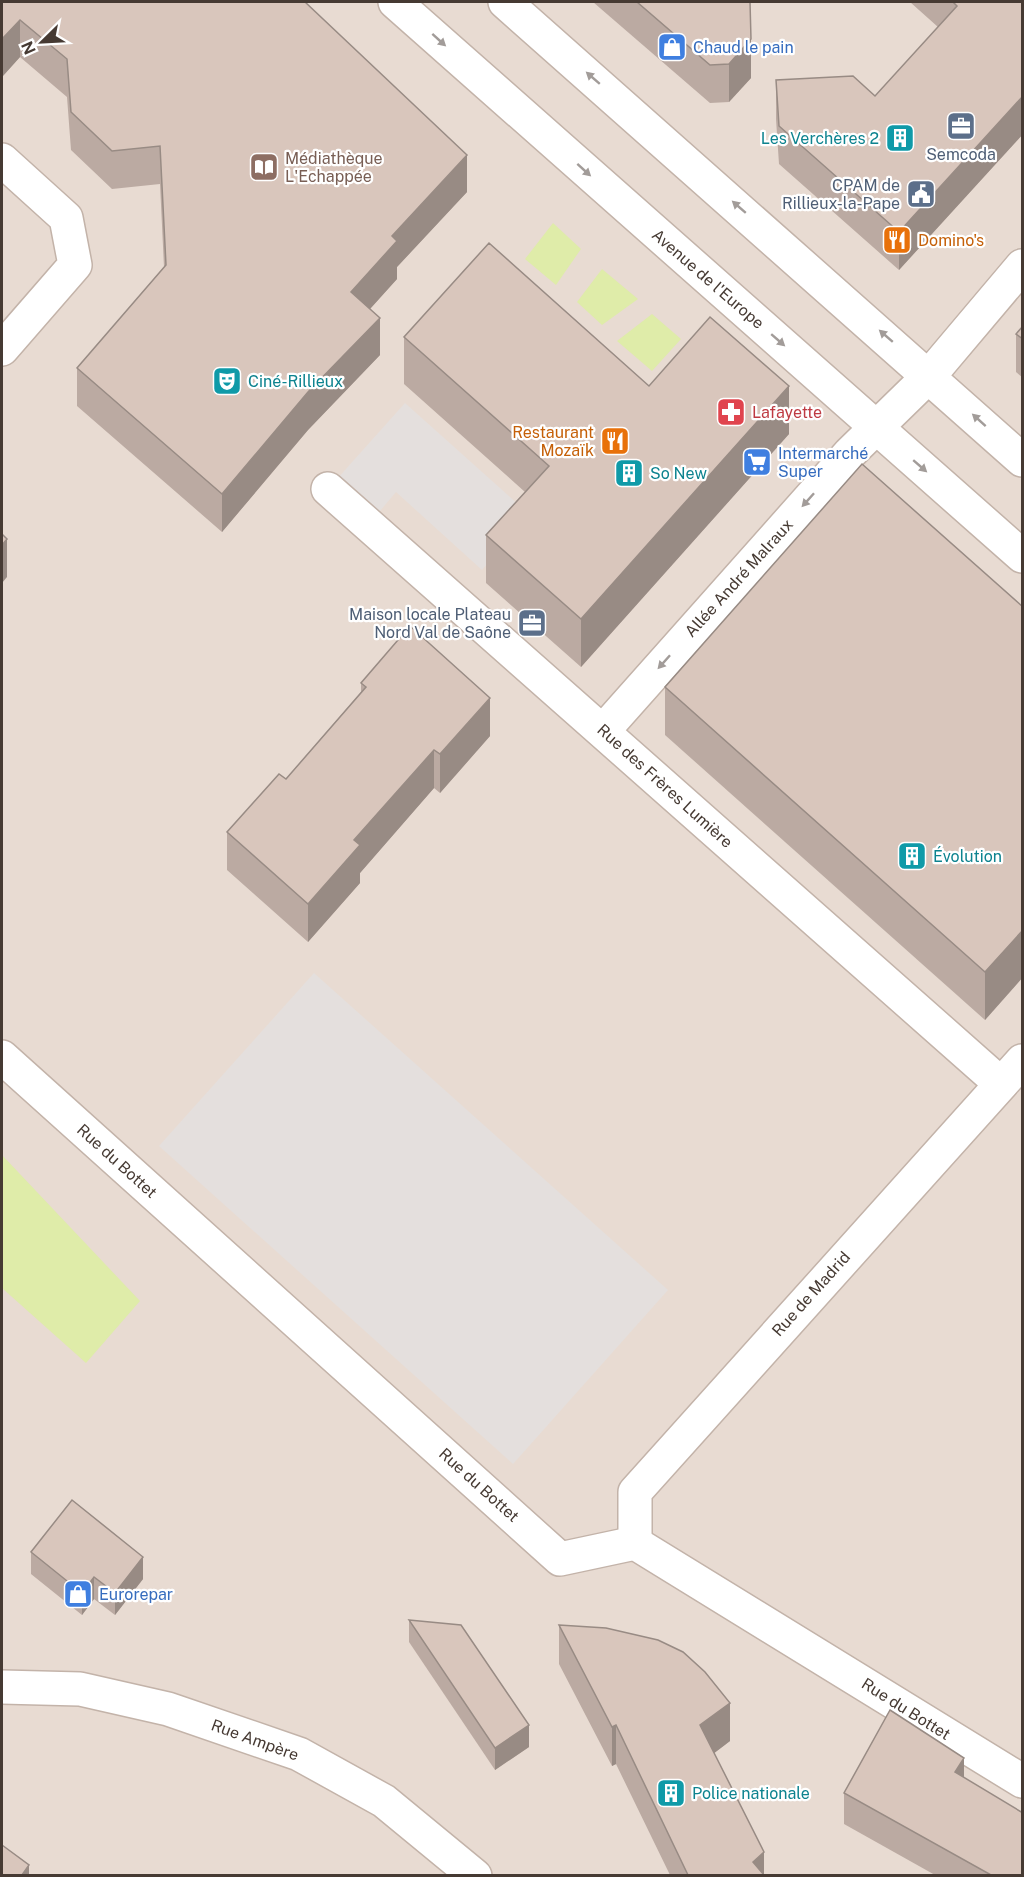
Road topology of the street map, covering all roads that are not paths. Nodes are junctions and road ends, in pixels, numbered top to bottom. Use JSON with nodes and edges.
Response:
{"nodes":[{"id":1,"x":395,"y":2,"type":"edge"},
{"id":2,"x":506,"y":2,"type":"edge"},
{"id":3,"x":2,"y":160,"type":"edge"},
{"id":4,"x":1023,"y":266,"type":"edge"},
{"id":5,"x":2,"y":349,"type":"edge"},
{"id":6,"x":930,"y":375,"type":"junction"},
{"id":7,"x":877,"y":427,"type":"junction"},
{"id":8,"x":1023,"y":459,"type":"edge"},
{"id":9,"x":328,"y":489,"type":"dead end"},
{"id":10,"x":1023,"y":556,"type":"edge"},
{"id":11,"x":603,"y":731,"type":"junction"},
{"id":12,"x":2,"y":1057,"type":"edge"},
{"id":13,"x":1012,"y":1072,"type":"edge"},
{"id":14,"x":635,"y":1543,"type":"junction"},
{"id":15,"x":2,"y":1687,"type":"edge"},
{"id":16,"x":1023,"y":1780,"type":"edge"},
{"id":17,"x":475,"y":1875,"type":"edge"}],
"edges":[{"from":1,"to":7,"type":"street","name":"Avenue de l'Europe","one_way":true},
{"from":6,"to":2,"type":"street","one_way":true},
{"from":3,"to":5,"type":"street"},
{"from":4,"to":6,"type":"street","name":"Allée André Malraux"},
{"from":6,"to":7,"type":"street","name":"Allée André Malraux"},
{"from":8,"to":6,"type":"street","one_way":true},
{"from":7,"to":10,"type":"street","name":"Avenue de l'Europe","one_way":true},
{"from":7,"to":11,"type":"street","name":"Allée André Malraux","one_way":true},
{"from":9,"to":11,"type":"street","name":"Rue des Frères Lumière"},
{"from":11,"to":13,"type":"street","name":"Rue des Frères Lumière"},
{"from":12,"to":14,"type":"street","name":"Rue du Bottet"},
{"from":13,"to":14,"type":"street","name":"Rue de Madrid"},
{"from":14,"to":16,"type":"street","name":"Rue du Bottet"},
{"from":15,"to":17,"type":"street","name":"Rue Ampère"}]}
